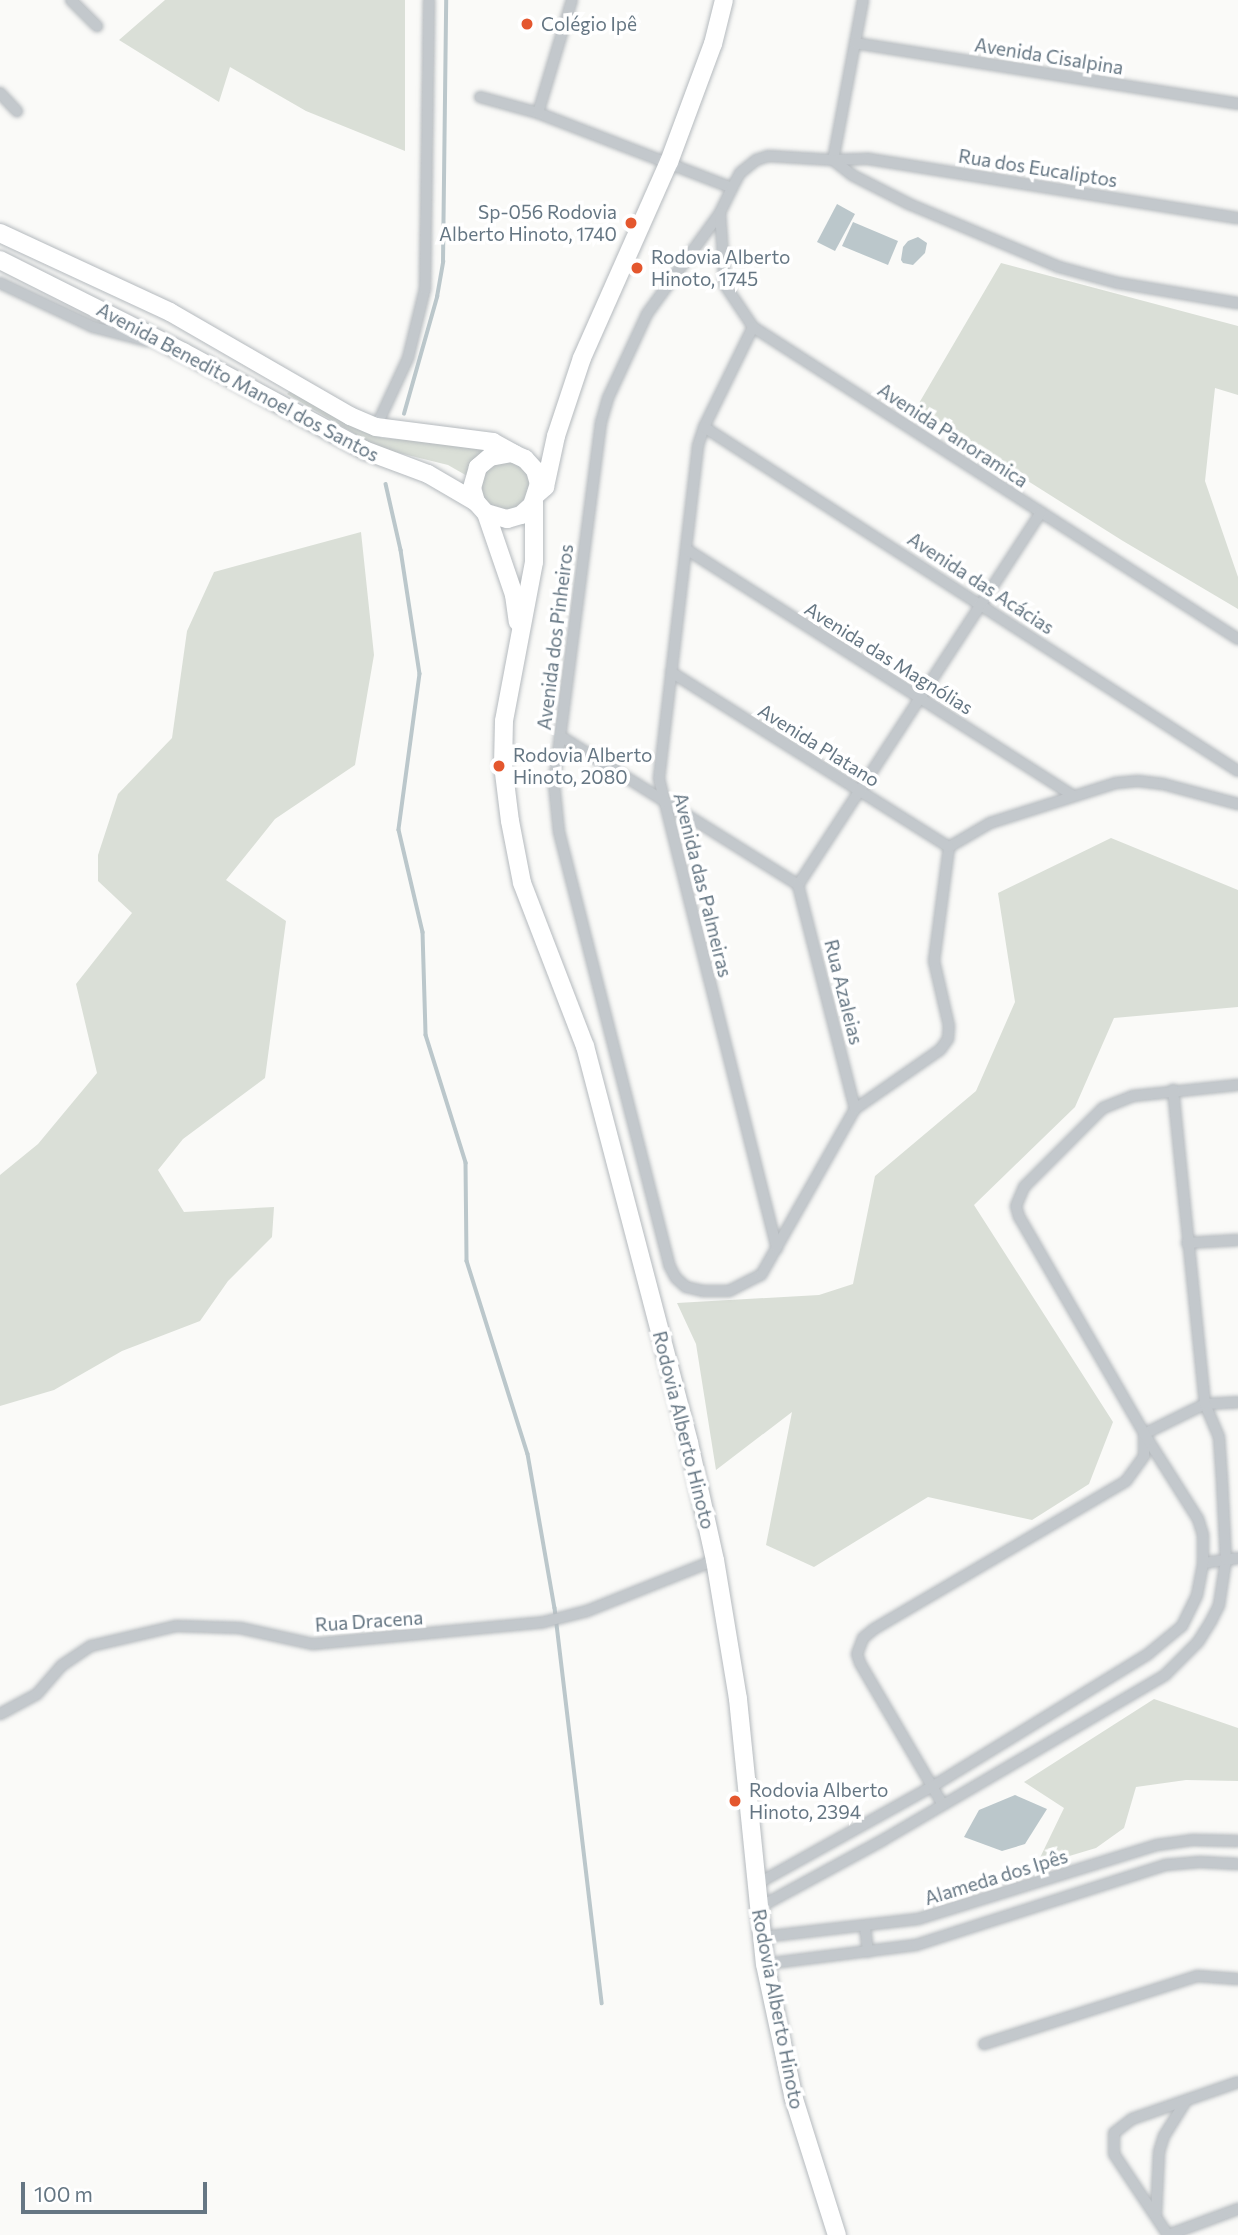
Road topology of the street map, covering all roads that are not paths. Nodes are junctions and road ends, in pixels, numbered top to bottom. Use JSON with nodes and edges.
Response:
{"nodes":[{"id":1,"x":71,"y":0,"type":"edge"},
{"id":2,"x":429,"y":0,"type":"edge"},
{"id":3,"x":572,"y":0,"type":"edge"},
{"id":4,"x":724,"y":0,"type":"edge"},
{"id":5,"x":863,"y":0,"type":"edge"},
{"id":6,"x":97,"y":26,"type":"dead end"},
{"id":7,"x":855,"y":43,"type":"junction"},
{"id":8,"x":0,"y":93,"type":"edge"},
{"id":9,"x":480,"y":97,"type":"dead end"},
{"id":10,"x":1238,"y":104,"type":"edge"},
{"id":11,"x":17,"y":111,"type":"dead end"},
{"id":12,"x":538,"y":113,"type":"junction"},
{"id":13,"x":833,"y":160,"type":"junction"},
{"id":14,"x":669,"y":162,"type":"junction"},
{"id":15,"x":732,"y":188,"type":"junction"},
{"id":16,"x":720,"y":213,"type":"junction"},
{"id":17,"x":1238,"y":218,"type":"edge"},
{"id":18,"x":0,"y":233,"type":"edge"},
{"id":19,"x":0,"y":260,"type":"edge"},
{"id":20,"x":0,"y":283,"type":"edge"},
{"id":21,"x":1238,"y":303,"type":"edge"},
{"id":22,"x":753,"y":327,"type":"junction"},
{"id":23,"x":183,"y":352,"type":"junction"},
{"id":24,"x":704,"y":426,"type":"junction"},
{"id":25,"x":376,"y":427,"type":"junction"},
{"id":26,"x":556,"y":436,"type":"junction"},
{"id":27,"x":519,"y":456,"type":"junction"},
{"id":28,"x":536,"y":498,"type":"junction"},
{"id":29,"x":481,"y":508,"type":"junction"},
{"id":30,"x":1041,"y":512,"type":"junction"},
{"id":31,"x":686,"y":549,"type":"junction"},
{"id":32,"x":981,"y":604,"type":"junction"},
{"id":33,"x":520,"y":636,"type":"junction"},
{"id":34,"x":1238,"y":639,"type":"edge"},
{"id":35,"x":671,"y":672,"type":"junction"},
{"id":36,"x":920,"y":698,"type":"junction"},
{"id":37,"x":560,"y":737,"type":"junction"},
{"id":38,"x":1238,"y":771,"type":"edge"},
{"id":39,"x":859,"y":792,"type":"junction"},
{"id":40,"x":1073,"y":796,"type":"junction"},
{"id":41,"x":662,"y":799,"type":"junction"},
{"id":42,"x":1238,"y":804,"type":"edge"},
{"id":43,"x":949,"y":847,"type":"junction"},
{"id":44,"x":798,"y":885,"type":"junction"},
{"id":45,"x":1238,"y":1085,"type":"edge"},
{"id":46,"x":1173,"y":1090,"type":"junction"},
{"id":47,"x":855,"y":1109,"type":"junction"},
{"id":48,"x":1238,"y":1240,"type":"edge"},
{"id":49,"x":1187,"y":1243,"type":"junction"},
{"id":50,"x":777,"y":1248,"type":"junction"},
{"id":51,"x":1238,"y":1402,"type":"edge"},
{"id":52,"x":1205,"y":1404,"type":"junction"},
{"id":53,"x":1144,"y":1434,"type":"junction"},
{"id":54,"x":1238,"y":1558,"type":"edge"},
{"id":55,"x":715,"y":1560,"type":"junction"},
{"id":56,"x":1226,"y":1560,"type":"junction"},
{"id":57,"x":1203,"y":1563,"type":"junction"},
{"id":58,"x":0,"y":1714,"type":"edge"},
{"id":59,"x":933,"y":1786,"type":"junction"},
{"id":60,"x":943,"y":1805,"type":"junction"},
{"id":61,"x":878,"y":1816,"type":"junction"},
{"id":62,"x":848,"y":1835,"type":"junction"},
{"id":63,"x":890,"y":1836,"type":"junction"},
{"id":64,"x":1238,"y":1841,"type":"edge"},
{"id":65,"x":860,"y":1853,"type":"junction"},
{"id":66,"x":1238,"y":1864,"type":"edge"},
{"id":67,"x":755,"y":1885,"type":"junction"},
{"id":68,"x":758,"y":1908,"type":"junction"},
{"id":69,"x":918,"y":1919,"type":"junction"},
{"id":70,"x":865,"y":1927,"type":"junction"},
{"id":71,"x":762,"y":1937,"type":"junction"},
{"id":72,"x":924,"y":1943,"type":"junction"},
{"id":73,"x":868,"y":1952,"type":"junction"},
{"id":74,"x":765,"y":1964,"type":"junction"},
{"id":75,"x":1238,"y":1979,"type":"edge"},
{"id":76,"x":984,"y":2044,"type":"dead end"},
{"id":77,"x":1238,"y":2082,"type":"edge"},
{"id":78,"x":1186,"y":2102,"type":"junction"},
{"id":79,"x":1238,"y":2209,"type":"edge"},
{"id":80,"x":1156,"y":2214,"type":"junction"},
{"id":81,"x":837,"y":2235,"type":"edge"},
{"id":82,"x":1168,"y":2235,"type":"edge"}],
"edges":[{"from":1,"to":6,"type":"street"},
{"from":2,"to":25,"type":"street"},
{"from":3,"to":12,"type":"street"},
{"from":4,"to":14,"type":"main road","name":"Rodovia Alberto Hinoto"},
{"from":5,"to":7,"type":"street"},
{"from":7,"to":10,"type":"street","name":"Avenida Cisalpina"},
{"from":7,"to":13,"type":"street"},
{"from":8,"to":11,"type":"street"},
{"from":9,"to":12,"type":"street"},
{"from":12,"to":14,"type":"street"},
{"from":13,"to":15,"type":"street"},
{"from":13,"to":17,"type":"street","name":"Rua dos Eucaliptos"},
{"from":13,"to":21,"type":"street"},
{"from":14,"to":15,"type":"street"},
{"from":14,"to":26,"type":"main road","name":"Rodovia Alberto Hinoto"},
{"from":15,"to":16,"type":"street","name":"Avenida dos Pinheiros"},
{"from":16,"to":22,"type":"street","name":"Avenida Panoramica"},
{"from":16,"to":37,"type":"street","name":"Avenida dos Pinheiros"},
{"from":18,"to":25,"type":"main road","name":"Avenida Benedito Manoel dos Santos"},
{"from":19,"to":23,"type":"main road","name":"Avenida Benedito Manoel dos Santos"},
{"from":20,"to":23,"type":"street"},
{"from":22,"to":24,"type":"street","name":"Avenida das Palmeiras"},
{"from":22,"to":30,"type":"street","name":"Avenida Panoramica"},
{"from":23,"to":29,"type":"main road","name":"Avenida Benedito Manoel dos Santos"},
{"from":24,"to":31,"type":"street","name":"Avenida das Palmeiras"},
{"from":24,"to":32,"type":"street","name":"Avenida das Acácias"},
{"from":25,"to":27,"type":"main road","name":"Avenida Benedito Manoel dos Santos"},
{"from":26,"to":27,"type":"main road"},
{"from":26,"to":28,"type":"main road","name":"Rodovia Alberto Hinoto"},
{"from":27,"to":28,"type":"main road"},
{"from":27,"to":29,"type":"main road"},
{"from":28,"to":29,"type":"main road"},
{"from":28,"to":33,"type":"main road","name":"Rodovia Alberto Hinoto"},
{"from":29,"to":33,"type":"main road","name":"Rodovia Alberto Hinoto"},
{"from":30,"to":32,"type":"street"},
{"from":30,"to":34,"type":"street","name":"Avenida Panoramica"},
{"from":31,"to":35,"type":"street","name":"Avenida das Palmeiras"},
{"from":31,"to":36,"type":"street","name":"Avenida das Magnólias"},
{"from":32,"to":36,"type":"street"},
{"from":32,"to":38,"type":"street","name":"Avenida das Acácias"},
{"from":33,"to":55,"type":"main road","name":"Rodovia Alberto Hinoto"},
{"from":35,"to":39,"type":"street","name":"Avenida Platano"},
{"from":35,"to":41,"type":"street","name":"Avenida das Palmeiras"},
{"from":36,"to":39,"type":"street"},
{"from":36,"to":40,"type":"street","name":"Avenida das Magnólias"},
{"from":37,"to":41,"type":"street"},
{"from":37,"to":50,"type":"street","name":"Avenida dos Pinheiros"},
{"from":39,"to":43,"type":"street","name":"Avenida Platano"},
{"from":39,"to":44,"type":"street"},
{"from":40,"to":42,"type":"street"},
{"from":40,"to":43,"type":"street"},
{"from":41,"to":44,"type":"street"},
{"from":41,"to":50,"type":"street","name":"Avenida das Palmeiras"},
{"from":43,"to":47,"type":"street"},
{"from":44,"to":47,"type":"street","name":"Rua Azaleias"},
{"from":45,"to":46,"type":"street"},
{"from":46,"to":49,"type":"street"},
{"from":46,"to":53,"type":"street"},
{"from":47,"to":50,"type":"street"},
{"from":48,"to":49,"type":"street"},
{"from":49,"to":52,"type":"street"},
{"from":51,"to":52,"type":"street"},
{"from":52,"to":53,"type":"street"},
{"from":52,"to":56,"type":"street"},
{"from":53,"to":57,"type":"street"},
{"from":53,"to":59,"type":"street"},
{"from":54,"to":56,"type":"street"},
{"from":55,"to":58,"type":"street","name":"Rua Dracena"},
{"from":55,"to":67,"type":"main road","name":"Rodovia Alberto Hinoto"},
{"from":56,"to":57,"type":"street"},
{"from":56,"to":60,"type":"street"},
{"from":57,"to":59,"type":"street"},
{"from":59,"to":60,"type":"street"},
{"from":59,"to":61,"type":"street"},
{"from":60,"to":63,"type":"street"},
{"from":61,"to":62,"type":"street"},
{"from":61,"to":63,"type":"street"},
{"from":62,"to":65,"type":"street"},
{"from":62,"to":67,"type":"street"},
{"from":63,"to":65,"type":"street"},
{"from":64,"to":69,"type":"street","name":"Alameda dos Ipês"},
{"from":65,"to":68,"type":"street"},
{"from":66,"to":72,"type":"street","name":"Alameda dos Ipês"},
{"from":67,"to":68,"type":"main road","name":"Rodovia Alberto Hinoto"},
{"from":68,"to":71,"type":"main road","name":"Rodovia Alberto Hinoto"},
{"from":69,"to":70,"type":"street","name":"Alameda dos Ipês"},
{"from":69,"to":72,"type":"street"},
{"from":70,"to":71,"type":"street","name":"Alameda dos Ipês"},
{"from":70,"to":73,"type":"street"},
{"from":71,"to":74,"type":"main road","name":"Rodovia Alberto Hinoto"},
{"from":72,"to":73,"type":"street","name":"Alameda dos Ipês"},
{"from":73,"to":74,"type":"street","name":"Alameda dos Ipês"},
{"from":74,"to":81,"type":"main road","name":"Rodovia Alberto Hinoto"},
{"from":75,"to":76,"type":"street"},
{"from":77,"to":78,"type":"street"},
{"from":78,"to":80,"type":"street"},
{"from":78,"to":80,"type":"street"},
{"from":79,"to":82,"type":"street"},
{"from":80,"to":82,"type":"street"}]}
